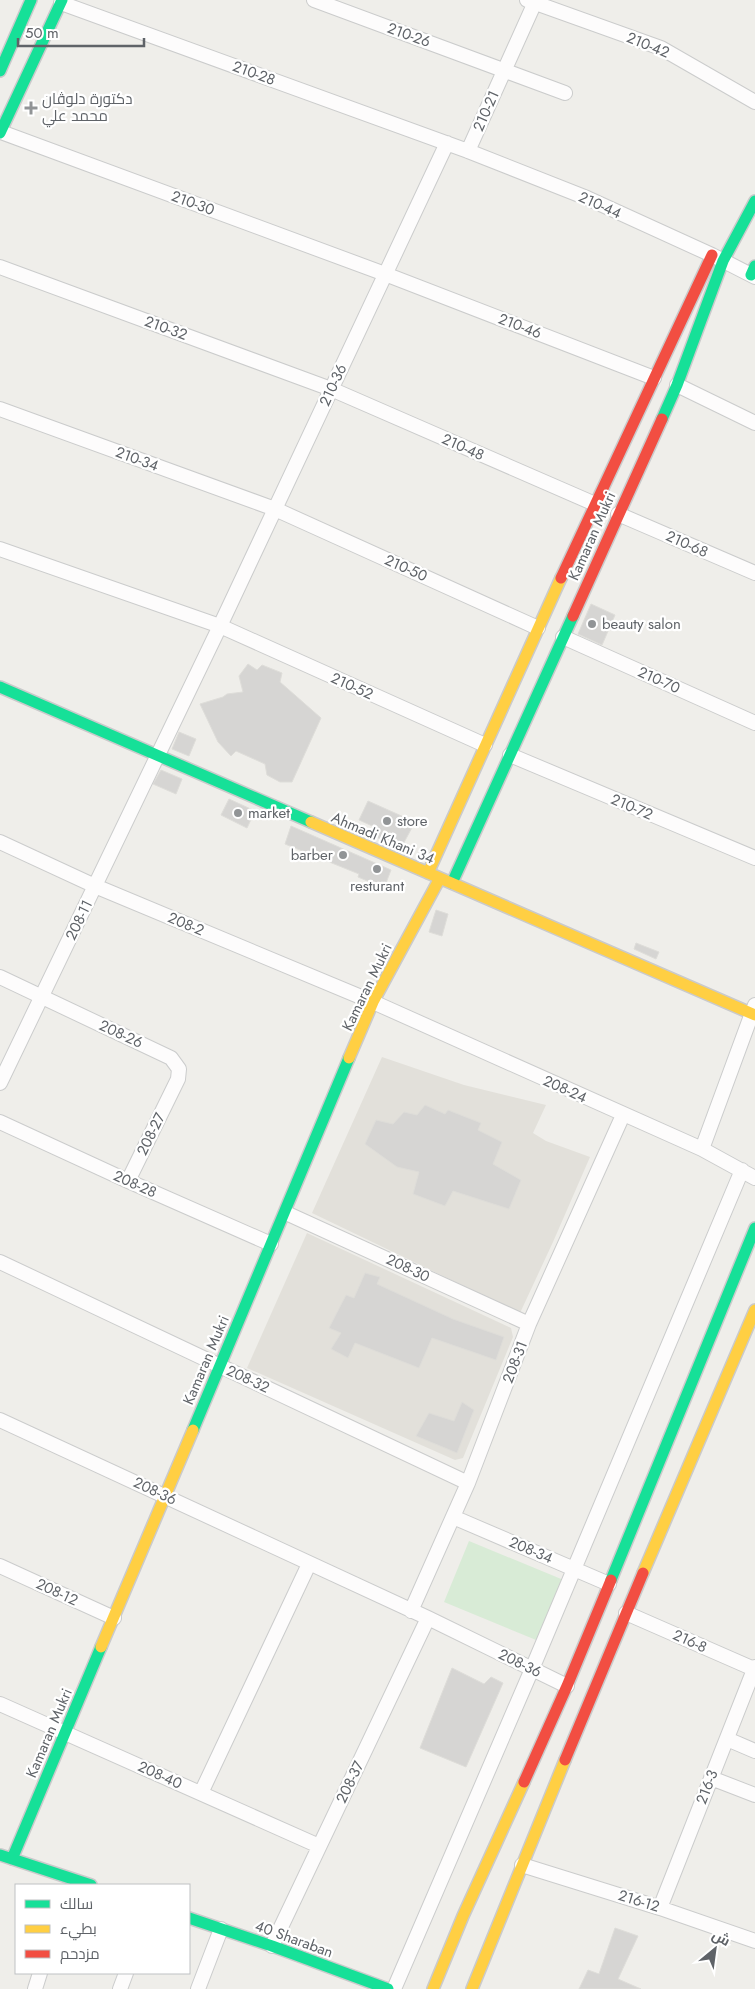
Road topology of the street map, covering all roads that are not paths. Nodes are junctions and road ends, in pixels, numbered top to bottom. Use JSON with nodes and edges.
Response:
{"nodes":[{"id":1,"x":31,"y":0,"type":"edge"},
{"id":2,"x":314,"y":0,"type":"edge"},
{"id":3,"x":62,"y":1,"type":"edge"},
{"id":4,"x":532,"y":1,"type":"edge"},
{"id":5,"x":504,"y":70,"type":"junction"},
{"id":6,"x":0,"y":71,"type":"edge"},
{"id":7,"x":565,"y":93,"type":"dead end"},
{"id":8,"x":755,"y":102,"type":"edge"},
{"id":9,"x":0,"y":132,"type":"edge"},
{"id":10,"x":447,"y":143,"type":"junction"},
{"id":11,"x":468,"y":151,"type":"junction"},
{"id":12,"x":755,"y":201,"type":"edge"},
{"id":13,"x":718,"y":258,"type":"junction"},
{"id":14,"x":0,"y":267,"type":"edge"},
{"id":15,"x":754,"y":273,"type":"edge"},
{"id":16,"x":385,"y":274,"type":"junction"},
{"id":17,"x":654,"y":378,"type":"junction"},
{"id":18,"x":678,"y":385,"type":"junction"},
{"id":19,"x":331,"y":389,"type":"junction"},
{"id":20,"x":0,"y":409,"type":"edge"},
{"id":21,"x":755,"y":423,"type":"edge"},
{"id":22,"x":596,"y":504,"type":"junction"},
{"id":23,"x":275,"y":509,"type":"junction"},
{"id":24,"x":618,"y":514,"type":"junction"},
{"id":25,"x":0,"y":549,"type":"edge"},
{"id":26,"x":584,"y":559,"type":"junction"},
{"id":27,"x":755,"y":574,"type":"edge"},
{"id":28,"x":220,"y":626,"type":"junction"},
{"id":29,"x":538,"y":628,"type":"junction"},
{"id":30,"x":563,"y":637,"type":"junction"},
{"id":31,"x":0,"y":687,"type":"edge"},
{"id":32,"x":755,"y":723,"type":"edge"},
{"id":33,"x":485,"y":745,"type":"junction"},
{"id":34,"x":510,"y":755,"type":"junction"},
{"id":35,"x":157,"y":756,"type":"junction"},
{"id":36,"x":0,"y":842,"type":"edge"},
{"id":37,"x":755,"y":858,"type":"edge"},
{"id":38,"x":428,"y":873,"type":"junction"},
{"id":39,"x":440,"y":878,"type":"junction"},
{"id":40,"x":452,"y":883,"type":"junction"},
{"id":41,"x":95,"y":886,"type":"junction"},
{"id":42,"x":0,"y":977,"type":"edge"},
{"id":43,"x":42,"y":996,"type":"junction"},
{"id":44,"x":373,"y":1002,"type":"junction"},
{"id":45,"x":754,"y":1011,"type":"edge"},
{"id":46,"x":0,"y":1083,"type":"edge"},
{"id":47,"x":174,"y":1087,"type":"joint"},
{"id":48,"x":623,"y":1115,"type":"junction"},
{"id":49,"x":0,"y":1122,"type":"edge"},
{"id":50,"x":702,"y":1149,"type":"junction"},
{"id":51,"x":742,"y":1170,"type":"junction"},
{"id":52,"x":755,"y":1178,"type":"edge"},
{"id":53,"x":128,"y":1181,"type":"junction"},
{"id":54,"x":286,"y":1212,"type":"junction"},
{"id":55,"x":755,"y":1228,"type":"edge"},
{"id":56,"x":272,"y":1244,"type":"junction"},
{"id":57,"x":0,"y":1262,"type":"edge"},
{"id":58,"x":755,"y":1310,"type":"edge"},
{"id":59,"x":529,"y":1324,"type":"junction"},
{"id":60,"x":220,"y":1366,"type":"junction"},
{"id":61,"x":0,"y":1420,"type":"edge"},
{"id":62,"x":672,"y":1430,"type":"junction"},
{"id":63,"x":699,"y":1441,"type":"junction"},
{"id":64,"x":654,"y":1474,"type":"junction"},
{"id":65,"x":682,"y":1482,"type":"junction"},
{"id":66,"x":468,"y":1483,"type":"junction"},
{"id":67,"x":165,"y":1496,"type":"junction"},
{"id":68,"x":453,"y":1517,"type":"junction"},
{"id":69,"x":309,"y":1564,"type":"junction"},
{"id":70,"x":0,"y":1566,"type":"edge"},
{"id":71,"x":574,"y":1568,"type":"junction"},
{"id":72,"x":609,"y":1584,"type":"junction"},
{"id":73,"x":411,"y":1611,"type":"junction"},
{"id":74,"x":626,"y":1613,"type":"junction"},
{"id":75,"x":114,"y":1618,"type":"junction"},
{"id":76,"x":428,"y":1618,"type":"junction"},
{"id":77,"x":754,"y":1668,"type":"edge"},
{"id":78,"x":532,"y":1669,"type":"junction"},
{"id":79,"x":567,"y":1686,"type":"junction"},
{"id":80,"x":0,"y":1704,"type":"edge"},
{"id":81,"x":65,"y":1733,"type":"junction"},
{"id":82,"x":726,"y":1739,"type":"junction"},
{"id":83,"x":755,"y":1751,"type":"edge"},
{"id":84,"x":711,"y":1778,"type":"junction"},
{"id":85,"x":201,"y":1793,"type":"junction"},
{"id":86,"x":755,"y":1795,"type":"edge"},
{"id":87,"x":319,"y":1846,"type":"junction"},
{"id":88,"x":0,"y":1855,"type":"edge"},
{"id":89,"x":12,"y":1859,"type":"junction"},
{"id":90,"x":522,"y":1865,"type":"junction"},
{"id":91,"x":72,"y":1882,"type":"edge"},
{"id":92,"x":660,"y":1908,"type":"junction"},
{"id":93,"x":190,"y":1918,"type":"edge"},
{"id":94,"x":220,"y":1929,"type":"junction"},
{"id":95,"x":755,"y":1941,"type":"edge"},
{"id":96,"x":272,"y":1946,"type":"junction"},
{"id":97,"x":40,"y":1974,"type":"edge"},
{"id":98,"x":126,"y":1974,"type":"edge"},
{"id":99,"x":35,"y":1989,"type":"edge"},
{"id":100,"x":120,"y":1989,"type":"edge"},
{"id":101,"x":199,"y":1989,"type":"edge"},
{"id":102,"x":388,"y":1989,"type":"edge"},
{"id":103,"x":394,"y":1989,"type":"edge"},
{"id":104,"x":433,"y":1989,"type":"edge"},
{"id":105,"x":472,"y":1989,"type":"edge"}],
"edges":[{"from":1,"to":6,"type":"street"},
{"from":2,"to":5,"type":"street","name":"210-26"},
{"from":3,"to":9,"type":"street"},
{"from":3,"to":10,"type":"street","name":"210-28"},
{"from":4,"to":5,"type":"street","name":"210-21"},
{"from":4,"to":8,"type":"street","name":"210-42"},
{"from":5,"to":7,"type":"street"},
{"from":5,"to":11,"type":"street","name":"210-21"},
{"from":9,"to":16,"type":"street","name":"210-30"},
{"from":10,"to":11,"type":"street","name":"210-44"},
{"from":10,"to":16,"type":"street","name":"210-36"},
{"from":11,"to":13,"type":"street","name":"210-44"},
{"from":12,"to":13,"type":"street","name":"Kamaran Mukri"},
{"from":13,"to":15,"type":"street","name":"210-44"},
{"from":13,"to":17,"type":"street","name":"Kamaran Mukri"},
{"from":13,"to":18,"type":"street","name":"Kamaran Mukri"},
{"from":14,"to":19,"type":"street","name":"210-32"},
{"from":16,"to":17,"type":"street","name":"210-46"},
{"from":16,"to":19,"type":"street","name":"210-36"},
{"from":17,"to":22,"type":"street","name":"Kamaran Mukri"},
{"from":18,"to":21,"type":"street"},
{"from":18,"to":24,"type":"street","name":"Kamaran Mukri"},
{"from":19,"to":22,"type":"street","name":"210-48"},
{"from":19,"to":23,"type":"street","name":"210-36"},
{"from":20,"to":23,"type":"street","name":"210-34"},
{"from":22,"to":26,"type":"street","name":"Kamaran Mukri"},
{"from":23,"to":28,"type":"street","name":"210-36"},
{"from":23,"to":29,"type":"street","name":"210-50"},
{"from":24,"to":26,"type":"street","name":"Kamaran Mukri"},
{"from":24,"to":27,"type":"street","name":"210-68"},
{"from":25,"to":28,"type":"street"},
{"from":26,"to":29,"type":"street","name":"Kamaran Mukri"},
{"from":26,"to":30,"type":"street","name":"Kamaran Mukri"},
{"from":28,"to":33,"type":"street","name":"210-52"},
{"from":28,"to":35,"type":"street","name":"210-36"},
{"from":29,"to":33,"type":"street","name":"Kamaran Mukri"},
{"from":30,"to":32,"type":"street","name":"210-70"},
{"from":30,"to":34,"type":"street","name":"Kamaran Mukri"},
{"from":31,"to":35,"type":"street","name":"Ahmadi Khani 34"},
{"from":33,"to":38,"type":"street","name":"Kamaran Mukri"},
{"from":34,"to":37,"type":"street","name":"210-72"},
{"from":34,"to":40,"type":"street","name":"Kamaran Mukri"},
{"from":35,"to":38,"type":"street","name":"Ahmadi Khani 34"},
{"from":35,"to":41,"type":"street","name":"208-11"},
{"from":36,"to":41,"type":"street","name":"208-2"},
{"from":38,"to":39,"type":"street","name":"Ahmadi Khani 34"},
{"from":39,"to":40,"type":"street","name":"Ahmadi Khani 34"},
{"from":39,"to":44,"type":"street","name":"Kamaran Mukri"},
{"from":40,"to":45,"type":"street","name":"Ahmadi Khani 34"},
{"from":41,"to":43,"type":"street","name":"208-11"},
{"from":41,"to":44,"type":"street","name":"208-2"},
{"from":42,"to":43,"type":"street"},
{"from":43,"to":46,"type":"street","name":"208-11"},
{"from":43,"to":47,"type":"street","name":"208-26"},
{"from":44,"to":48,"type":"street","name":"208-24"},
{"from":44,"to":54,"type":"street","name":"Kamaran Mukri"},
{"from":45,"to":50,"type":"street"},
{"from":47,"to":53,"type":"street","name":"208-27"},
{"from":48,"to":50,"type":"street","name":"208-24"},
{"from":48,"to":59,"type":"street","name":"208-31"},
{"from":49,"to":53,"type":"street","name":"208-28"},
{"from":50,"to":51,"type":"street","name":"208-24"},
{"from":51,"to":52,"type":"street","name":"208-24"},
{"from":51,"to":71,"type":"street"},
{"from":53,"to":56,"type":"street","name":"208-28"},
{"from":54,"to":56,"type":"street","name":"Kamaran Mukri"},
{"from":54,"to":59,"type":"street","name":"208-30"},
{"from":55,"to":62,"type":"street"},
{"from":56,"to":60,"type":"street","name":"Kamaran Mukri"},
{"from":57,"to":60,"type":"street","name":"208-32"},
{"from":58,"to":63,"type":"street"},
{"from":59,"to":66,"type":"street","name":"208-31"},
{"from":60,"to":66,"type":"street","name":"208-32"},
{"from":60,"to":67,"type":"street","name":"Kamaran Mukri"},
{"from":61,"to":67,"type":"street","name":"208-36"},
{"from":62,"to":63,"type":"street"},
{"from":62,"to":64,"type":"street"},
{"from":63,"to":65,"type":"street"},
{"from":64,"to":65,"type":"street"},
{"from":64,"to":72,"type":"street"},
{"from":65,"to":74,"type":"street"},
{"from":66,"to":68,"type":"street","name":"208-31"},
{"from":67,"to":69,"type":"street","name":"208-36"},
{"from":67,"to":75,"type":"street","name":"Kamaran Mukri"},
{"from":68,"to":71,"type":"street","name":"208-34"},
{"from":68,"to":73,"type":"street","name":"208-31"},
{"from":69,"to":73,"type":"street","name":"208-36"},
{"from":69,"to":85,"type":"street"},
{"from":70,"to":75,"type":"street","name":"208-12"},
{"from":71,"to":72,"type":"street","name":"208-34"},
{"from":71,"to":78,"type":"street"},
{"from":72,"to":79,"type":"street"},
{"from":73,"to":76,"type":"street","name":"208-36"},
{"from":74,"to":77,"type":"street","name":"216-8"},
{"from":74,"to":90,"type":"street"},
{"from":75,"to":81,"type":"street","name":"Kamaran Mukri"},
{"from":76,"to":78,"type":"street","name":"208-36"},
{"from":76,"to":87,"type":"street","name":"208-37"},
{"from":77,"to":82,"type":"street","name":"216-3"},
{"from":78,"to":79,"type":"street","name":"208-36"},
{"from":78,"to":103,"type":"street"},
{"from":79,"to":104,"type":"street"},
{"from":80,"to":81,"type":"street","name":"208-40"},
{"from":81,"to":85,"type":"street","name":"208-40"},
{"from":81,"to":89,"type":"street","name":"Kamaran Mukri"},
{"from":82,"to":83,"type":"street"},
{"from":82,"to":84,"type":"street","name":"216-3"},
{"from":84,"to":86,"type":"street"},
{"from":84,"to":92,"type":"street","name":"216-3"},
{"from":85,"to":87,"type":"street","name":"208-40"},
{"from":87,"to":96,"type":"street","name":"208-37"},
{"from":88,"to":89,"type":"street"},
{"from":89,"to":91,"type":"street"},
{"from":90,"to":92,"type":"street","name":"216-12"},
{"from":90,"to":105,"type":"street"},
{"from":92,"to":95,"type":"street","name":"216-12"},
{"from":93,"to":94,"type":"street","name":"40 Sharaban"},
{"from":94,"to":96,"type":"street","name":"40 Sharaban"},
{"from":94,"to":101,"type":"street"},
{"from":96,"to":102,"type":"street","name":"40 Sharaban"},
{"from":97,"to":99,"type":"street"},
{"from":98,"to":100,"type":"street"}]}
